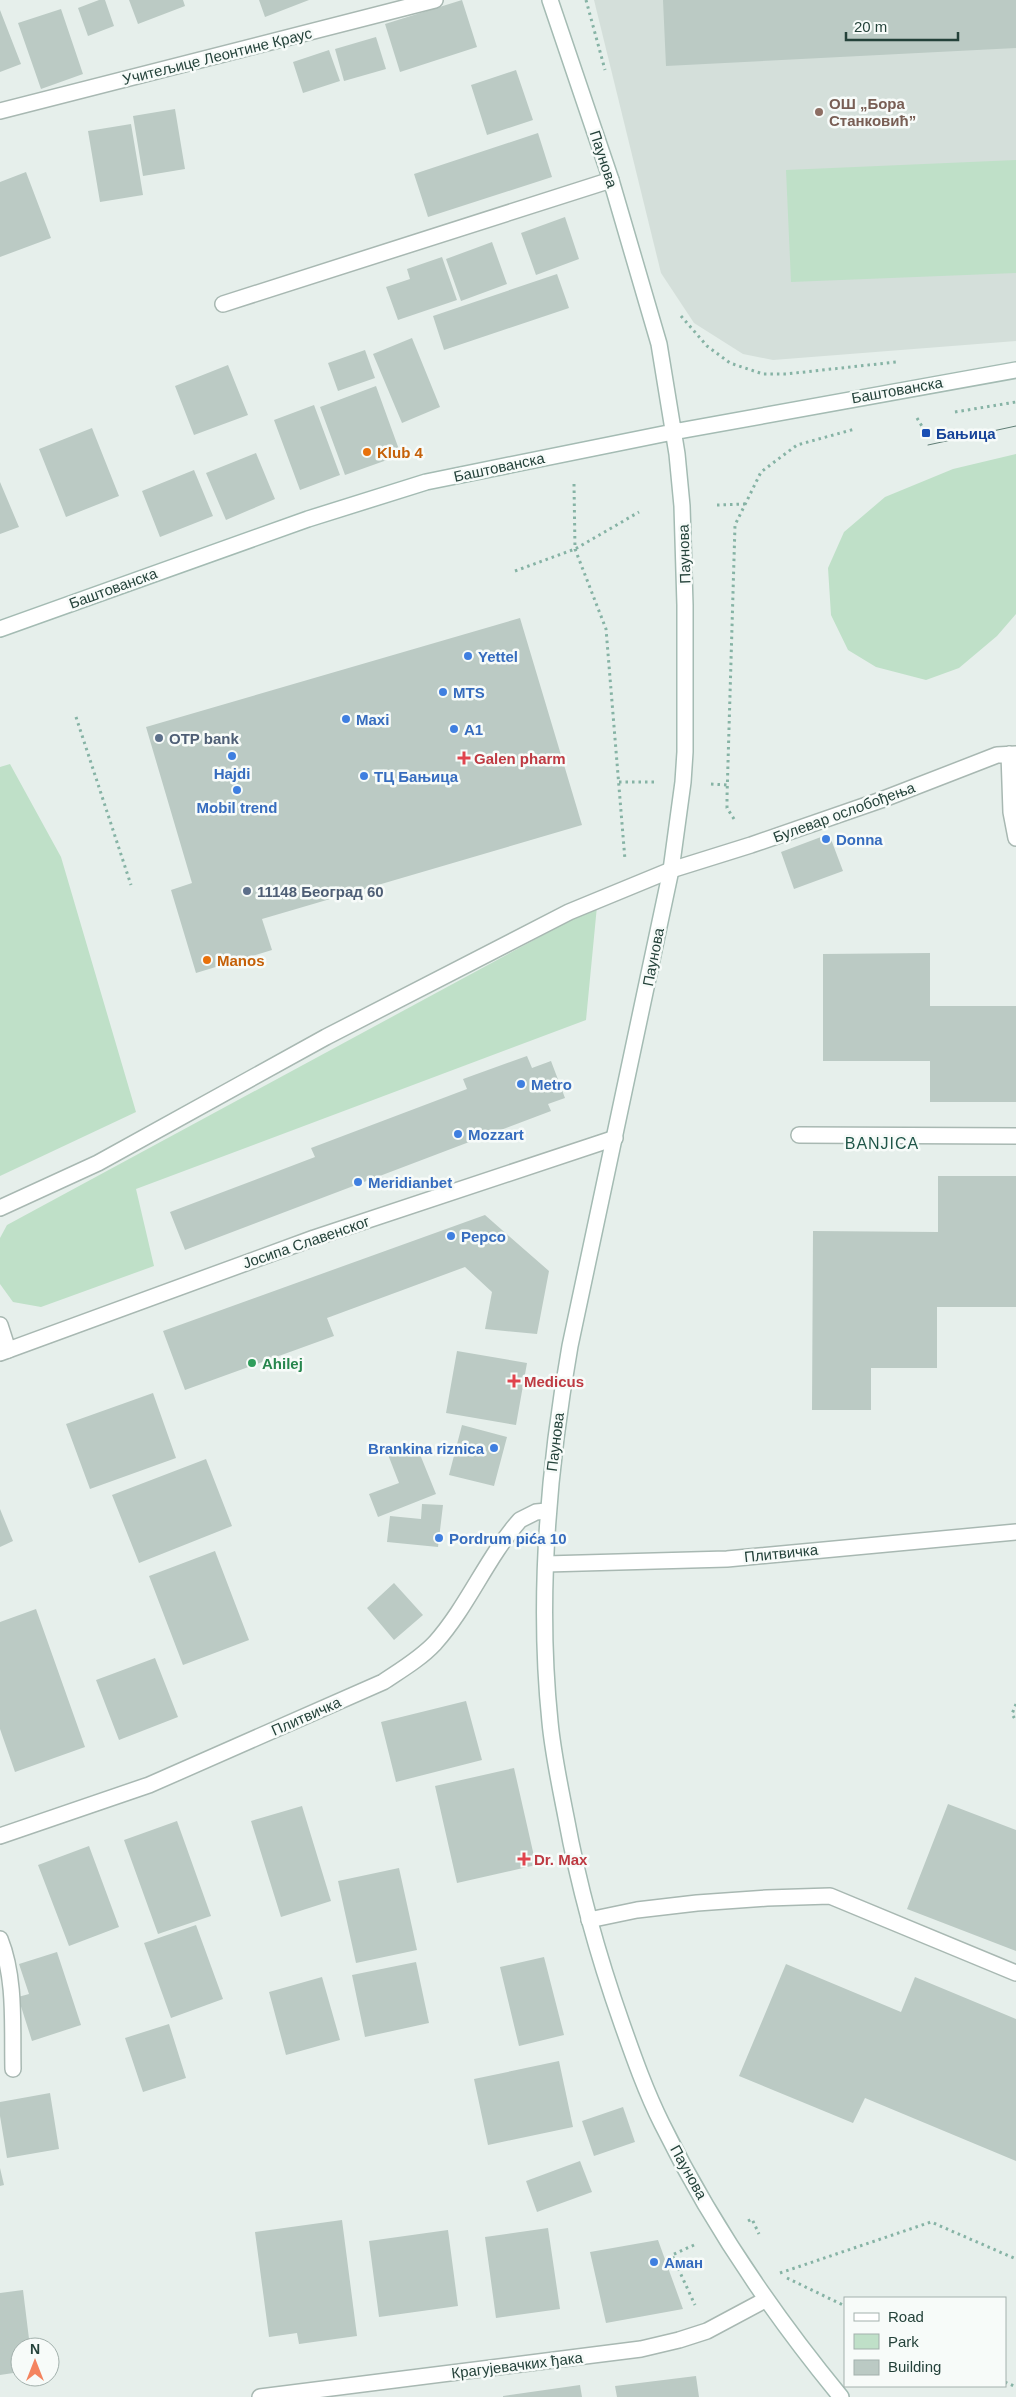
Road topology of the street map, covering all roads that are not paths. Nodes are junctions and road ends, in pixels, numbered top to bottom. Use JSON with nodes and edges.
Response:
{"nodes":[{"id":1,"x":435,"y":0,"type":"edge"},
{"id":2,"x":550,"y":0,"type":"edge"},
{"id":3,"x":0,"y":111,"type":"edge"},
{"id":4,"x":612,"y":180,"type":"junction"},
{"id":5,"x":224,"y":304,"type":"dead end"},
{"id":6,"x":1016,"y":370,"type":"edge"},
{"id":7,"x":673,"y":432,"type":"junction"},
{"id":8,"x":0,"y":628,"type":"edge"},
{"id":9,"x":1013,"y":754,"type":"edge"},
{"id":10,"x":1016,"y":838,"type":"edge"},
{"id":11,"x":671,"y":870,"type":"junction"},
{"id":12,"x":799,"y":1135,"type":"dead end"},
{"id":13,"x":1016,"y":1136,"type":"edge"},
{"id":14,"x":616,"y":1138,"type":"junction"},
{"id":15,"x":0,"y":1208,"type":"edge"},
{"id":16,"x":0,"y":1325,"type":"edge"},
{"id":17,"x":4,"y":1352,"type":"edge"},
{"id":18,"x":547,"y":1510,"type":"junction"},
{"id":19,"x":1016,"y":1532,"type":"edge"},
{"id":20,"x":546,"y":1564,"type":"junction"},
{"id":21,"x":0,"y":1836,"type":"edge"},
{"id":22,"x":589,"y":1920,"type":"junction"},
{"id":23,"x":0,"y":1939,"type":"edge"},
{"id":24,"x":1016,"y":1972,"type":"edge"},
{"id":25,"x":13,"y":2069,"type":"dead end"},
{"id":26,"x":765,"y":2300,"type":"junction"},
{"id":27,"x":260,"y":2397,"type":"edge"},
{"id":28,"x":841,"y":2397,"type":"edge"}],
"edges":[{"from":1,"to":3,"type":"street","name":"Учитељице Леонтине Краус"},
{"from":2,"to":4,"type":"street","name":"Паунова"},
{"from":4,"to":5,"type":"street"},
{"from":4,"to":7,"type":"street","name":"Паунова"},
{"from":6,"to":7,"type":"street","name":"Баштованска"},
{"from":7,"to":8,"type":"street","name":"Баштованска"},
{"from":7,"to":11,"type":"street","name":"Паунова"},
{"from":9,"to":10,"type":"street"},
{"from":9,"to":11,"type":"street","name":"Булевар ослобођења"},
{"from":11,"to":14,"type":"street","name":"Паунова"},
{"from":11,"to":15,"type":"street","name":"Булевар ослобођења"},
{"from":12,"to":13,"type":"street"},
{"from":14,"to":17,"type":"street","name":"Јосипа Славенског"},
{"from":14,"to":18,"type":"street","name":"Паунова"},
{"from":16,"to":17,"type":"street"},
{"from":18,"to":20,"type":"street","name":"Паунова"},
{"from":18,"to":21,"type":"street","name":"Плитвичка"},
{"from":19,"to":20,"type":"street","name":"Плитвичка"},
{"from":20,"to":22,"type":"street","name":"Паунова"},
{"from":22,"to":24,"type":"street"},
{"from":22,"to":26,"type":"street","name":"Паунова"},
{"from":23,"to":25,"type":"street"},
{"from":26,"to":27,"type":"street","name":"Крагујевачких ђака"},
{"from":26,"to":28,"type":"street","name":"Паунова"}]}
